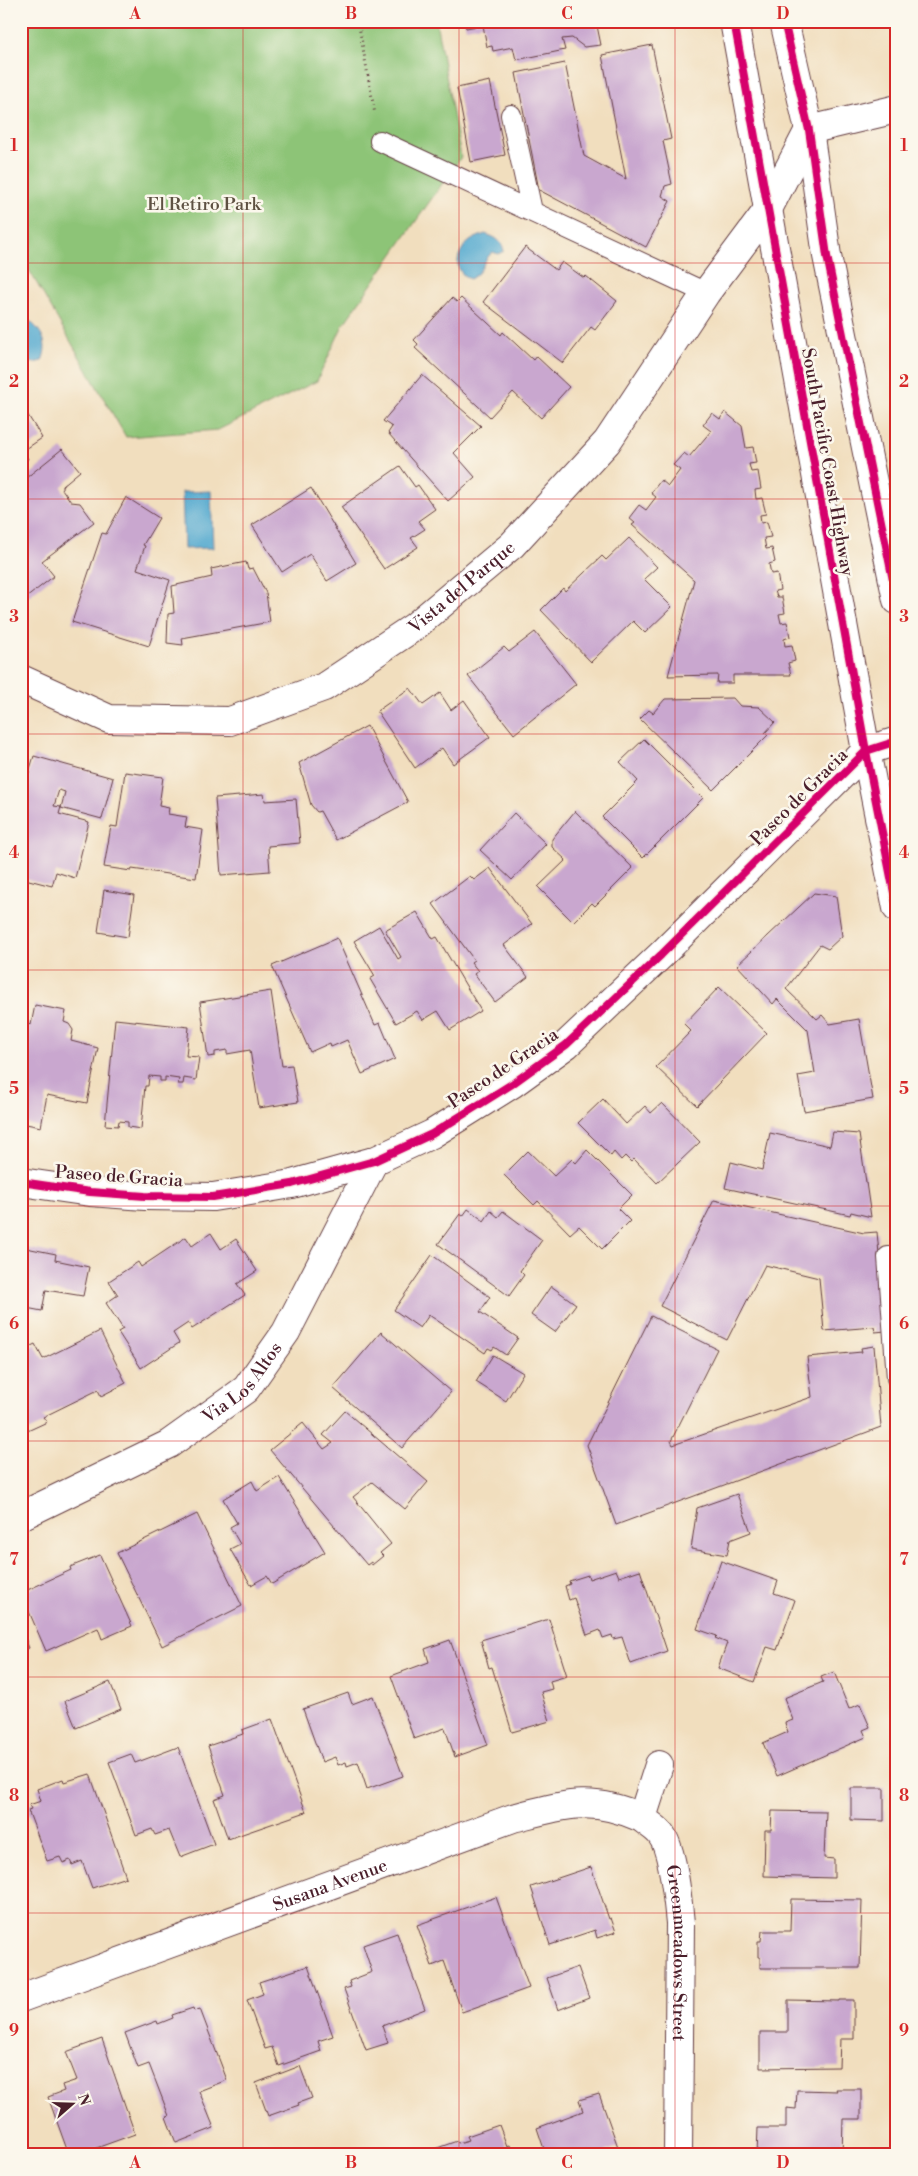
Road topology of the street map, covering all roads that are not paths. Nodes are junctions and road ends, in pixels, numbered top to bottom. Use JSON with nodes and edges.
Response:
{"nodes":[{"id":1,"x":734,"y":21,"type":"edge"},
{"id":2,"x":784,"y":21,"type":"edge"},
{"id":3,"x":897,"y":109,"type":"edge"},
{"id":4,"x":511,"y":115,"type":"dead end"},
{"id":5,"x":809,"y":130,"type":"junction"},
{"id":6,"x":380,"y":141,"type":"road end"},
{"id":7,"x":532,"y":212,"type":"junction"},
{"id":8,"x":767,"y":212,"type":"junction"},
{"id":9,"x":706,"y":292,"type":"junction"},
{"id":10,"x":897,"y":600,"type":"edge"},
{"id":11,"x":21,"y":679,"type":"edge"},
{"id":12,"x":897,"y":741,"type":"edge"},
{"id":13,"x":866,"y":751,"type":"junction"},
{"id":14,"x":897,"y":908,"type":"edge"},
{"id":15,"x":374,"y":1161,"type":"junction"},
{"id":16,"x":21,"y":1182,"type":"edge"},
{"id":17,"x":897,"y":1257,"type":"edge"},
{"id":18,"x":897,"y":1378,"type":"edge"},
{"id":19,"x":21,"y":1516,"type":"edge"},
{"id":20,"x":659,"y":1766,"type":"dead end"},
{"id":21,"x":642,"y":1818,"type":"junction"},
{"id":22,"x":21,"y":1998,"type":"edge"},
{"id":23,"x":678,"y":2155,"type":"edge"}],
"edges":[{"from":1,"to":8,"type":"main road","name":"South Pacific Coast Highway"},
{"from":2,"to":5,"type":"main road"},
{"from":3,"to":5,"type":"main road"},
{"from":4,"to":7,"type":"lane"},
{"from":5,"to":8,"type":"main road","name":"Vista del Parque"},
{"from":5,"to":10,"type":"main road"},
{"from":6,"to":7,"type":"lane"},
{"from":7,"to":9,"type":"lane"},
{"from":8,"to":9,"type":"main road","name":"Vista del Parque"},
{"from":8,"to":13,"type":"main road","name":"South Pacific Coast Highway"},
{"from":9,"to":11,"type":"main road","name":"Vista del Parque"},
{"from":12,"to":13,"type":"main road","name":"Paseo de Gracia"},
{"from":13,"to":14,"type":"main road","name":"South Pacific Coast Highway"},
{"from":13,"to":15,"type":"main road","name":"Paseo de Gracia"},
{"from":15,"to":16,"type":"main road","name":"Paseo de Gracia"},
{"from":15,"to":19,"type":"main road","name":"Via Los Altos"},
{"from":17,"to":18,"type":"lane"},
{"from":20,"to":21,"type":"main road"},
{"from":21,"to":22,"type":"main road","name":"Susana Avenue"},
{"from":21,"to":23,"type":"main road","name":"Greenmeadows Street"}]}
